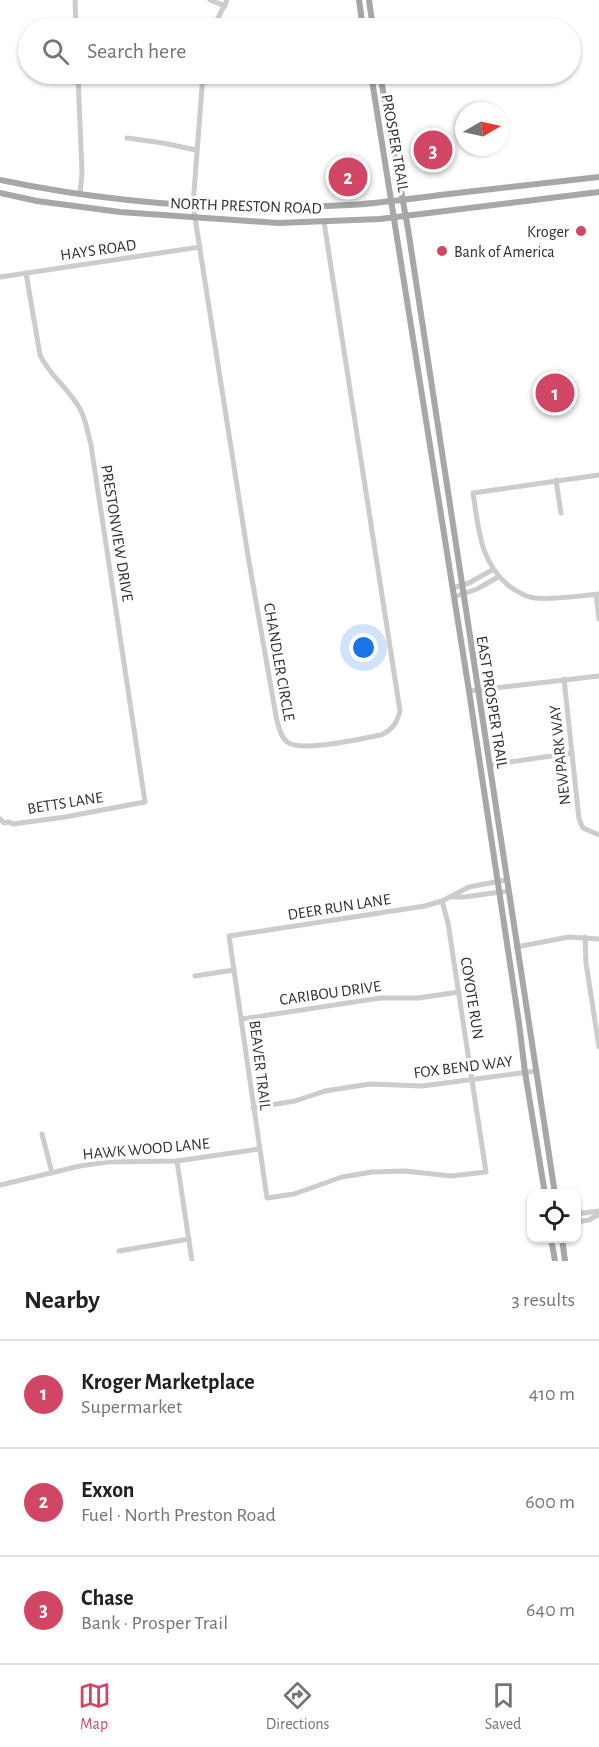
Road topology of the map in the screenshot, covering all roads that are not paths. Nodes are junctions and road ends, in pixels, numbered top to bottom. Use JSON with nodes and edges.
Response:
{"nodes":[{"id":1,"x":75,"y":0,"type":"edge"},
{"id":2,"x":210,"y":0,"type":"edge"},
{"id":3,"x":359,"y":0,"type":"edge"},
{"id":4,"x":369,"y":0,"type":"edge"},
{"id":5,"x":226,"y":3,"type":"edge"},
{"id":6,"x":76,"y":18,"type":"edge"},
{"id":7,"x":218,"y":18,"type":"edge"},
{"id":8,"x":362,"y":18,"type":"edge"},
{"id":9,"x":372,"y":18,"type":"edge"},
{"id":10,"x":78,"y":84,"type":"edge"},
{"id":11,"x":202,"y":84,"type":"edge"},
{"id":12,"x":373,"y":84,"type":"edge"},
{"id":13,"x":382,"y":84,"type":"edge"},
{"id":14,"x":127,"y":138,"type":"dead end"},
{"id":15,"x":196,"y":150,"type":"junction"},
{"id":16,"x":599,"y":177,"type":"edge"},
{"id":17,"x":0,"y":180,"type":"edge"},
{"id":18,"x":599,"y":192,"type":"edge"},
{"id":19,"x":0,"y":193,"type":"edge"},
{"id":20,"x":80,"y":194,"type":"junction"},
{"id":21,"x":402,"y":200,"type":"junction"},
{"id":22,"x":392,"y":201,"type":"junction"},
{"id":23,"x":193,"y":205,"type":"junction"},
{"id":24,"x":405,"y":215,"type":"junction"},
{"id":25,"x":395,"y":216,"type":"junction"},
{"id":26,"x":196,"y":218,"type":"junction"},
{"id":27,"x":324,"y":222,"type":"junction"},
{"id":28,"x":200,"y":247,"type":"junction"},
{"id":29,"x":26,"y":273,"type":"junction"},
{"id":30,"x":0,"y":277,"type":"edge"},
{"id":31,"x":427,"y":357,"type":"junction"},
{"id":32,"x":417,"y":358,"type":"junction"},
{"id":33,"x":599,"y":475,"type":"edge"},
{"id":34,"x":556,"y":480,"type":"junction"},
{"id":35,"x":561,"y":513,"type":"dead end"},
{"id":36,"x":492,"y":570,"type":"junction"},
{"id":37,"x":498,"y":577,"type":"junction"},
{"id":38,"x":462,"y":585,"type":"junction"},
{"id":39,"x":453,"y":588,"type":"junction"},
{"id":40,"x":463,"y":594,"type":"junction"},
{"id":41,"x":598,"y":594,"type":"edge"},
{"id":42,"x":454,"y":597,"type":"junction"},
{"id":43,"x":599,"y":619,"type":"edge"},
{"id":44,"x":599,"y":676,"type":"edge"},
{"id":45,"x":564,"y":679,"type":"junction"},
{"id":46,"x":478,"y":690,"type":"junction"},
{"id":47,"x":469,"y":691,"type":"junction"},
{"id":48,"x":572,"y":753,"type":"junction"},
{"id":49,"x":489,"y":765,"type":"junction"},
{"id":50,"x":136,"y":804,"type":"joint"},
{"id":51,"x":0,"y":819,"type":"edge"},
{"id":52,"x":599,"y":835,"type":"edge"},
{"id":53,"x":506,"y":880,"type":"junction"},
{"id":54,"x":497,"y":881,"type":"junction"},
{"id":55,"x":508,"y":891,"type":"junction"},
{"id":56,"x":498,"y":892,"type":"junction"},
{"id":57,"x":452,"y":897,"type":"junction"},
{"id":58,"x":442,"y":901,"type":"junction"},
{"id":59,"x":229,"y":936,"type":"joint"},
{"id":60,"x":585,"y":937,"type":"junction"},
{"id":61,"x":599,"y":939,"type":"edge"},
{"id":62,"x":516,"y":946,"type":"junction"},
{"id":63,"x":234,"y":970,"type":"junction"},
{"id":64,"x":195,"y":976,"type":"dead end"},
{"id":65,"x":459,"y":992,"type":"junction"},
{"id":66,"x":242,"y":1019,"type":"junction"},
{"id":67,"x":599,"y":1047,"type":"edge"},
{"id":68,"x":536,"y":1071,"type":"junction"},
{"id":69,"x":525,"y":1072,"type":"junction"},
{"id":70,"x":472,"y":1080,"type":"junction"},
{"id":71,"x":253,"y":1108,"type":"junction"},
{"id":72,"x":42,"y":1134,"type":"dead end"},
{"id":73,"x":259,"y":1149,"type":"junction"},
{"id":74,"x":177,"y":1161,"type":"junction"},
{"id":75,"x":52,"y":1173,"type":"junction"},
{"id":76,"x":0,"y":1185,"type":"edge"},
{"id":77,"x":544,"y":1189,"type":"edge"},
{"id":78,"x":554,"y":1189,"type":"edge"},
{"id":79,"x":267,"y":1198,"type":"joint"},
{"id":80,"x":599,"y":1212,"type":"edge"},
{"id":81,"x":581,"y":1214,"type":"edge"},
{"id":82,"x":581,"y":1221,"type":"edge"},
{"id":83,"x":189,"y":1239,"type":"junction"},
{"id":84,"x":552,"y":1243,"type":"edge"},
{"id":85,"x":563,"y":1243,"type":"edge"},
{"id":86,"x":119,"y":1251,"type":"dead end"},
{"id":87,"x":192,"y":1261,"type":"edge"},
{"id":88,"x":555,"y":1261,"type":"edge"},
{"id":89,"x":565,"y":1261,"type":"edge"}],
"edges":[{"from":1,"to":6,"type":"street"},
{"from":2,"to":5,"type":"street"},
{"from":3,"to":8,"type":"main road"},
{"from":4,"to":9,"type":"main road"},
{"from":5,"to":7,"type":"street"},
{"from":10,"to":20,"type":"street"},
{"from":11,"to":15,"type":"street","name":"CHANDLER CIRCLE"},
{"from":12,"to":22,"type":"main road","name":"PROSPER TRAIL"},
{"from":13,"to":21,"type":"main road","name":"PROSPER TRAIL"},
{"from":14,"to":15,"type":"street"},
{"from":15,"to":23,"type":"street","name":"CHANDLER CIRCLE"},
{"from":16,"to":21,"type":"main road","name":"NORTH PRESTON ROAD"},
{"from":17,"to":20,"type":"main road","name":"NORTH PRESTON ROAD"},
{"from":18,"to":24,"type":"main road","name":"NORTH PRESTON ROAD"},
{"from":19,"to":26,"type":"main road","name":"NORTH PRESTON ROAD"},
{"from":20,"to":23,"type":"main road","name":"NORTH PRESTON ROAD"},
{"from":21,"to":22,"type":"main road","name":"NORTH PRESTON ROAD"},
{"from":21,"to":24,"type":"main road","name":"PROSPER TRAIL"},
{"from":22,"to":23,"type":"main road","name":"NORTH PRESTON ROAD"},
{"from":22,"to":25,"type":"main road","name":"PROSPER TRAIL"},
{"from":23,"to":26,"type":"street","name":"CHANDLER CIRCLE"},
{"from":24,"to":25,"type":"main road","name":"NORTH PRESTON ROAD"},
{"from":24,"to":31,"type":"main road","name":"EAST PROSPER TRAIL"},
{"from":25,"to":27,"type":"main road","name":"NORTH PRESTON ROAD"},
{"from":25,"to":32,"type":"main road","name":"EAST PROSPER TRAIL"},
{"from":26,"to":27,"type":"main road","name":"NORTH PRESTON ROAD"},
{"from":26,"to":28,"type":"street","name":"CHANDLER CIRCLE"},
{"from":27,"to":28,"type":"street","name":"CHANDLER CIRCLE"},
{"from":28,"to":29,"type":"street","name":"HAYS ROAD"},
{"from":29,"to":30,"type":"street","name":"HAYS ROAD"},
{"from":29,"to":50,"type":"street","name":"PRESTONVIEW DRIVE"},
{"from":31,"to":32,"type":"main road"},
{"from":31,"to":38,"type":"main road","name":"EAST PROSPER TRAIL"},
{"from":32,"to":39,"type":"main road","name":"EAST PROSPER TRAIL"},
{"from":33,"to":34,"type":"street"},
{"from":34,"to":35,"type":"street"},
{"from":34,"to":36,"type":"street"},
{"from":36,"to":37,"type":"street"},
{"from":36,"to":38,"type":"street"},
{"from":37,"to":40,"type":"street"},
{"from":37,"to":41,"type":"street"},
{"from":38,"to":39,"type":"street"},
{"from":38,"to":40,"type":"main road","name":"EAST PROSPER TRAIL"},
{"from":39,"to":42,"type":"main road","name":"EAST PROSPER TRAIL"},
{"from":40,"to":42,"type":"street"},
{"from":40,"to":46,"type":"main road","name":"EAST PROSPER TRAIL"},
{"from":41,"to":43,"type":"street"},
{"from":42,"to":47,"type":"main road","name":"EAST PROSPER TRAIL"},
{"from":44,"to":45,"type":"street"},
{"from":45,"to":46,"type":"street"},
{"from":45,"to":48,"type":"street","name":"NEWPARK WAY"},
{"from":46,"to":47,"type":"street"},
{"from":46,"to":49,"type":"main road","name":"EAST PROSPER TRAIL"},
{"from":47,"to":54,"type":"main road","name":"EAST PROSPER TRAIL"},
{"from":48,"to":49,"type":"street"},
{"from":48,"to":52,"type":"street","name":"NEWPARK WAY"},
{"from":49,"to":53,"type":"main road","name":"EAST PROSPER TRAIL"},
{"from":50,"to":51,"type":"street","name":"BETTS LANE"},
{"from":53,"to":54,"type":"street","name":"DEER RUN LANE"},
{"from":53,"to":55,"type":"main road","name":"EAST PROSPER TRAIL"},
{"from":54,"to":56,"type":"main road","name":"EAST PROSPER TRAIL"},
{"from":54,"to":57,"type":"street","name":"DEER RUN LANE"},
{"from":55,"to":56,"type":"street","name":"DEER RUN LANE"},
{"from":55,"to":62,"type":"main road","name":"EAST PROSPER TRAIL"},
{"from":56,"to":57,"type":"street","name":"DEER RUN LANE"},
{"from":56,"to":69,"type":"main road","name":"EAST PROSPER TRAIL"},
{"from":57,"to":58,"type":"street","name":"DEER RUN LANE"},
{"from":58,"to":59,"type":"street","name":"DEER RUN LANE"},
{"from":58,"to":65,"type":"street","name":"COYOTE RUN"},
{"from":59,"to":63,"type":"street","name":"BEAVER TRAIL"},
{"from":60,"to":61,"type":"street"},
{"from":60,"to":62,"type":"street"},
{"from":60,"to":67,"type":"street"},
{"from":62,"to":68,"type":"main road","name":"EAST PROSPER TRAIL"},
{"from":63,"to":64,"type":"street"},
{"from":63,"to":66,"type":"street","name":"BEAVER TRAIL"},
{"from":65,"to":66,"type":"street","name":"CARIBOU DRIVE"},
{"from":65,"to":70,"type":"street","name":"COYOTE RUN"},
{"from":66,"to":71,"type":"street","name":"BEAVER TRAIL"},
{"from":68,"to":69,"type":"street","name":"FOX BEND WAY"},
{"from":68,"to":78,"type":"main road","name":"EAST PROSPER TRAIL"},
{"from":69,"to":70,"type":"street","name":"FOX BEND WAY"},
{"from":69,"to":77,"type":"main road","name":"EAST PROSPER TRAIL"},
{"from":70,"to":71,"type":"street","name":"FOX BEND WAY"},
{"from":70,"to":79,"type":"street","name":"COYOTE RUN"},
{"from":71,"to":73,"type":"street","name":"BEAVER TRAIL"},
{"from":72,"to":75,"type":"street"},
{"from":73,"to":74,"type":"street","name":"HAWK WOOD LANE"},
{"from":73,"to":79,"type":"street","name":"BEAVER TRAIL"},
{"from":74,"to":75,"type":"street","name":"HAWK WOOD LANE"},
{"from":74,"to":83,"type":"street"},
{"from":75,"to":76,"type":"street","name":"HAWK WOOD LANE"},
{"from":80,"to":81,"type":"street"},
{"from":80,"to":82,"type":"street"},
{"from":83,"to":86,"type":"street"},
{"from":83,"to":87,"type":"street"},
{"from":84,"to":88,"type":"main road"},
{"from":85,"to":89,"type":"main road"}]}
